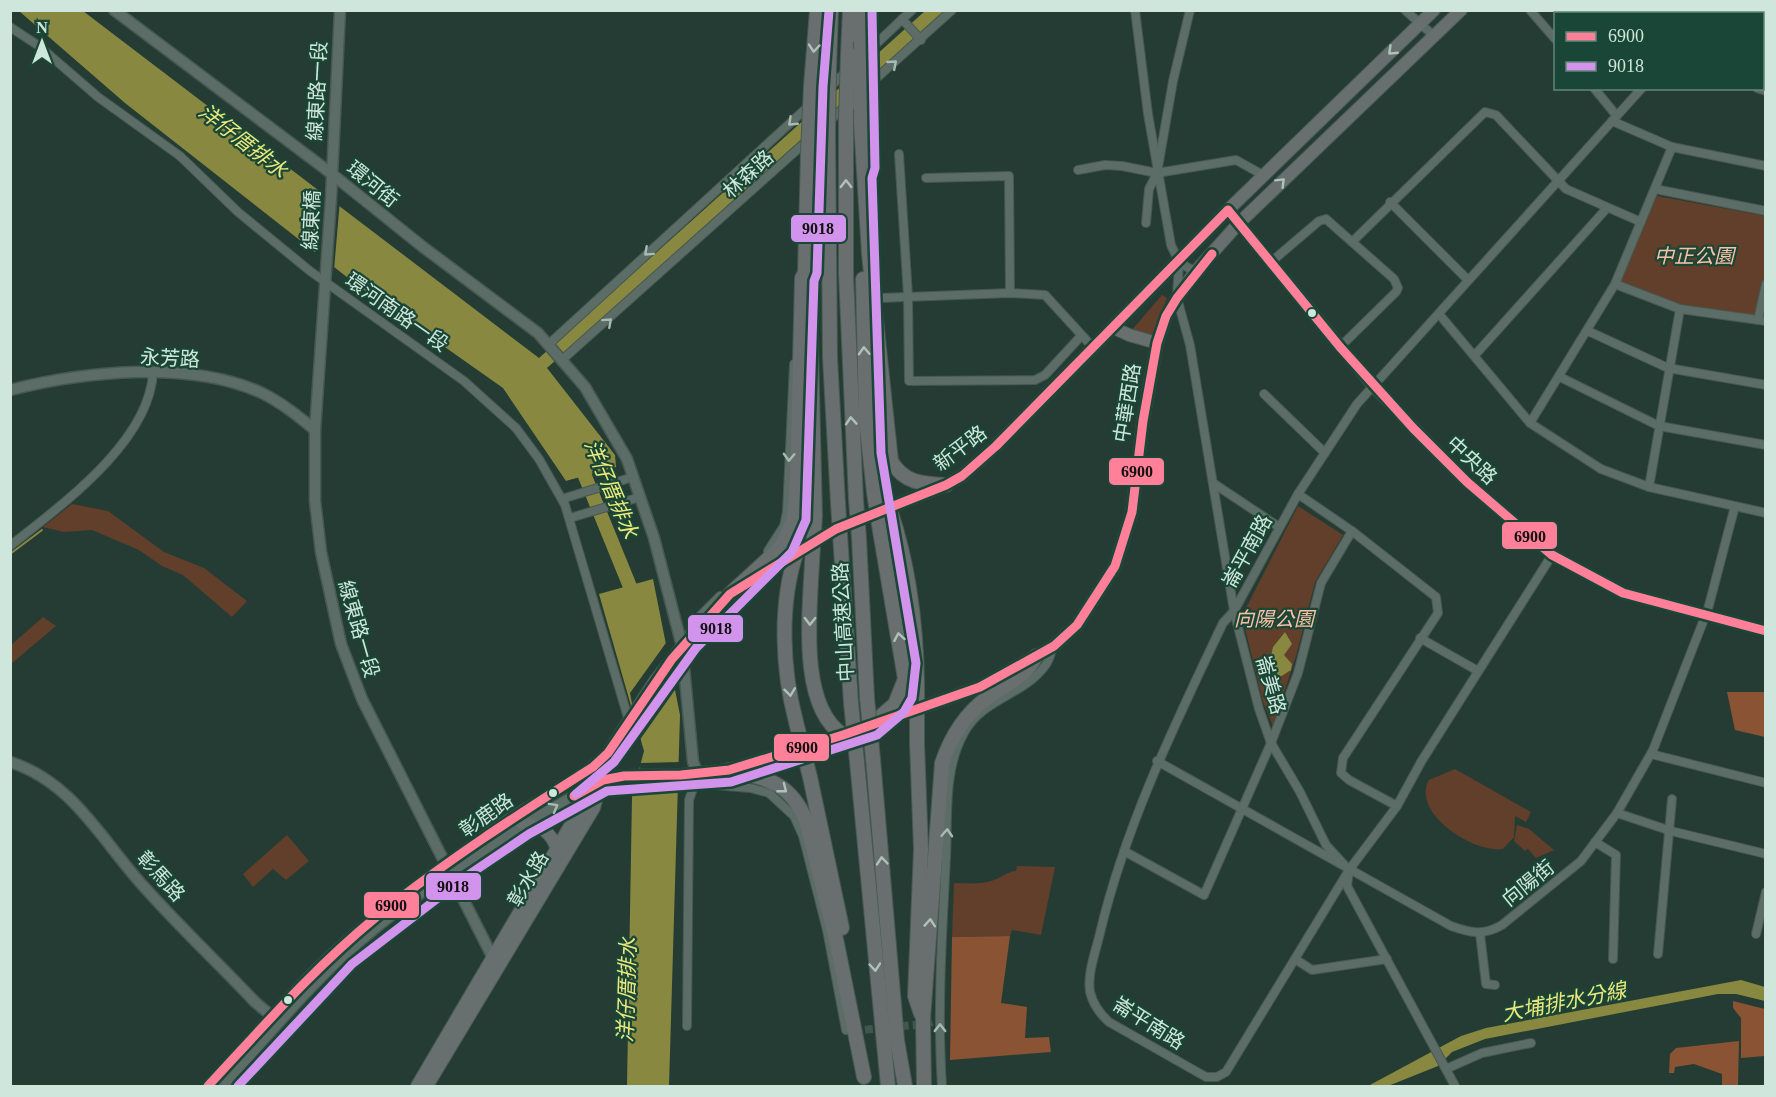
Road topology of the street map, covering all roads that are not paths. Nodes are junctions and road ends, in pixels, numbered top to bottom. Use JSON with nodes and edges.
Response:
{"nodes":[{"id":1,"x":114,"y":10,"type":"edge"},
{"id":2,"x":340,"y":10,"type":"edge"},
{"id":3,"x":817,"y":10,"type":"edge"},
{"id":4,"x":831,"y":10,"type":"edge"},
{"id":5,"x":850,"y":10,"type":"edge"},
{"id":6,"x":860,"y":10,"type":"edge"},
{"id":7,"x":912,"y":10,"type":"edge"},
{"id":8,"x":952,"y":10,"type":"edge"},
{"id":9,"x":1136,"y":10,"type":"edge"},
{"id":10,"x":1190,"y":10,"type":"edge"},
{"id":11,"x":1405,"y":10,"type":"edge"},
{"id":12,"x":1434,"y":10,"type":"edge"},
{"id":13,"x":1461,"y":10,"type":"edge"},
{"id":14,"x":1530,"y":10,"type":"edge"},
{"id":15,"x":904,"y":21,"type":"junction"},
{"id":16,"x":1420,"y":24,"type":"junction"},
{"id":17,"x":10,"y":27,"type":"edge"},
{"id":18,"x":1554,"y":34,"type":"edge"},
{"id":19,"x":1434,"y":36,"type":"junction"},
{"id":20,"x":919,"y":38,"type":"junction"},
{"id":21,"x":870,"y":83,"type":"junction"},
{"id":22,"x":1595,"y":90,"type":"edge"},
{"id":23,"x":1640,"y":90,"type":"edge"},
{"id":24,"x":1614,"y":118,"type":"junction"},
{"id":25,"x":1672,"y":147,"type":"junction"},
{"id":26,"x":899,"y":154,"type":"dead end"},
{"id":27,"x":1766,"y":166,"type":"edge"},
{"id":28,"x":862,"y":168,"type":"junction"},
{"id":29,"x":1078,"y":170,"type":"dead end"},
{"id":30,"x":1157,"y":173,"type":"junction"},
{"id":31,"x":332,"y":174,"type":"junction"},
{"id":32,"x":1263,"y":175,"type":"junction"},
{"id":33,"x":926,"y":178,"type":"dead end"},
{"id":34,"x":1557,"y":182,"type":"junction"},
{"id":35,"x":1654,"y":189,"type":"junction"},
{"id":36,"x":1390,"y":202,"type":"junction"},
{"id":37,"x":1607,"y":208,"type":"junction"},
{"id":38,"x":1228,"y":210,"type":"junction"},
{"id":39,"x":1766,"y":212,"type":"edge"},
{"id":40,"x":1641,"y":222,"type":"junction"},
{"id":41,"x":1146,"y":223,"type":"dead end"},
{"id":42,"x":1239,"y":223,"type":"junction"},
{"id":43,"x":1352,"y":242,"type":"junction"},
{"id":44,"x":1179,"y":262,"type":"junction"},
{"id":45,"x":1271,"y":262,"type":"junction"},
{"id":46,"x":326,"y":268,"type":"joint"},
{"id":47,"x":1196,"y":272,"type":"junction"},
{"id":48,"x":805,"y":273,"type":"junction"},
{"id":49,"x":1468,"y":280,"type":"junction"},
{"id":50,"x":326,"y":282,"type":"junction"},
{"id":51,"x":1615,"y":284,"type":"junction"},
{"id":52,"x":1766,"y":284,"type":"edge"},
{"id":53,"x":879,"y":289,"type":"dead end"},
{"id":54,"x":797,"y":293,"type":"dead end"},
{"id":55,"x":1010,"y":293,"type":"junction"},
{"id":56,"x":908,"y":297,"type":"junction"},
{"id":57,"x":880,"y":298,"type":"dead end"},
{"id":58,"x":1177,"y":298,"type":"junction"},
{"id":59,"x":1680,"y":309,"type":"junction"},
{"id":60,"x":1439,"y":314,"type":"junction"},
{"id":61,"x":1762,"y":320,"type":"edge"},
{"id":62,"x":1114,"y":328,"type":"junction"},
{"id":63,"x":1588,"y":331,"type":"junction"},
{"id":64,"x":1081,"y":336,"type":"junction"},
{"id":65,"x":1088,"y":342,"type":"dead end"},
{"id":66,"x":1157,"y":343,"type":"junction"},
{"id":67,"x":549,"y":344,"type":"junction"},
{"id":68,"x":1340,"y":347,"type":"junction"},
{"id":69,"x":1475,"y":356,"type":"junction"},
{"id":70,"x":563,"y":359,"type":"junction"},
{"id":71,"x":1668,"y":368,"type":"junction"},
{"id":72,"x":153,"y":372,"type":"junction"},
{"id":73,"x":1560,"y":377,"type":"junction"},
{"id":74,"x":1766,"y":386,"type":"edge"},
{"id":75,"x":1374,"y":387,"type":"junction"},
{"id":76,"x":10,"y":390,"type":"edge"},
{"id":77,"x":1264,"y":394,"type":"dead end"},
{"id":78,"x":1530,"y":423,"type":"junction"},
{"id":79,"x":1659,"y":426,"type":"junction"},
{"id":80,"x":315,"y":429,"type":"junction"},
{"id":81,"x":1766,"y":445,"type":"edge"},
{"id":82,"x":1325,"y":453,"type":"junction"},
{"id":83,"x":633,"y":477,"type":"junction"},
{"id":84,"x":1213,"y":483,"type":"junction"},
{"id":85,"x":946,"y":485,"type":"junction"},
{"id":86,"x":1648,"y":487,"type":"junction"},
{"id":87,"x":1298,"y":494,"type":"junction"},
{"id":88,"x":640,"y":496,"type":"junction"},
{"id":89,"x":562,"y":499,"type":"junction"},
{"id":90,"x":1735,"y":506,"type":"junction"},
{"id":91,"x":889,"y":507,"type":"junction"},
{"id":92,"x":1766,"y":513,"type":"edge"},
{"id":93,"x":570,"y":518,"type":"junction"},
{"id":94,"x":1279,"y":526,"type":"junction"},
{"id":95,"x":1352,"y":531,"type":"junction"},
{"id":96,"x":10,"y":546,"type":"edge"},
{"id":97,"x":797,"y":551,"type":"junction"},
{"id":98,"x":1552,"y":555,"type":"junction"},
{"id":99,"x":730,"y":594,"type":"junction"},
{"id":100,"x":1234,"y":611,"type":"junction"},
{"id":101,"x":1766,"y":632,"type":"edge"},
{"id":102,"x":1420,"y":638,"type":"junction"},
{"id":103,"x":684,"y":643,"type":"junction"},
{"id":104,"x":1054,"y":646,"type":"junction"},
{"id":105,"x":1036,"y":656,"type":"junction"},
{"id":106,"x":1478,"y":671,"type":"junction"},
{"id":107,"x":629,"y":721,"type":"junction"},
{"id":108,"x":872,"y":724,"type":"junction"},
{"id":109,"x":843,"y":735,"type":"junction"},
{"id":110,"x":1271,"y":743,"type":"junction"},
{"id":111,"x":608,"y":753,"type":"junction"},
{"id":112,"x":1651,"y":754,"type":"junction"},
{"id":113,"x":1157,"y":761,"type":"junction"},
{"id":114,"x":10,"y":762,"type":"edge"},
{"id":115,"x":729,"y":770,"type":"junction"},
{"id":116,"x":698,"y":774,"type":"junction"},
{"id":117,"x":603,"y":780,"type":"junction"},
{"id":118,"x":1766,"y":783,"type":"edge"},
{"id":119,"x":1672,"y":799,"type":"dead end"},
{"id":120,"x":1397,"y":806,"type":"junction"},
{"id":121,"x":1242,"y":810,"type":"junction"},
{"id":122,"x":1617,"y":813,"type":"junction"},
{"id":123,"x":524,"y":824,"type":"junction"},
{"id":124,"x":1671,"y":831,"type":"junction"},
{"id":125,"x":1595,"y":842,"type":"junction"},
{"id":126,"x":557,"y":850,"type":"junction"},
{"id":127,"x":1124,"y":851,"type":"junction"},
{"id":128,"x":1766,"y":854,"type":"edge"},
{"id":129,"x":448,"y":870,"type":"junction"},
{"id":130,"x":1349,"y":870,"type":"junction"},
{"id":131,"x":1766,"y":892,"type":"edge"},
{"id":132,"x":1480,"y":934,"type":"junction"},
{"id":133,"x":1756,"y":934,"type":"dead end"},
{"id":134,"x":1658,"y":954,"type":"dead end"},
{"id":135,"x":1295,"y":959,"type":"junction"},
{"id":136,"x":1613,"y":959,"type":"dead end"},
{"id":137,"x":1387,"y":960,"type":"junction"},
{"id":138,"x":495,"y":963,"type":"junction"},
{"id":139,"x":1496,"y":985,"type":"dead end"},
{"id":140,"x":278,"y":1018,"type":"junction"},
{"id":141,"x":923,"y":1019,"type":"junction"},
{"id":142,"x":687,"y":1026,"type":"dead end"},
{"id":143,"x":846,"y":1030,"type":"dead end"},
{"id":144,"x":1532,"y":1044,"type":"dead end"},
{"id":145,"x":1446,"y":1069,"type":"junction"},
{"id":146,"x":865,"y":1082,"type":"edge"},
{"id":147,"x":208,"y":1086,"type":"edge"},
{"id":148,"x":222,"y":1086,"type":"edge"},
{"id":149,"x":417,"y":1086,"type":"edge"},
{"id":150,"x":427,"y":1086,"type":"edge"},
{"id":151,"x":888,"y":1086,"type":"edge"},
{"id":152,"x":905,"y":1086,"type":"edge"},
{"id":153,"x":924,"y":1086,"type":"edge"},
{"id":154,"x":942,"y":1086,"type":"edge"},
{"id":155,"x":1455,"y":1086,"type":"edge"}],
"edges":[{"from":1,"to":31,"type":"street","name":"環河街"},
{"from":2,"to":31,"type":"street","name":"線東路一段"},
{"from":3,"to":48,"type":"highway","one_way":true,"bridge":true},
{"from":4,"to":151,"type":"highway","name":"中山高速公路","one_way":true,"bridge":true},
{"from":152,"to":5,"type":"highway","name":"中山高速公路","one_way":true,"bridge":true},
{"from":6,"to":28,"type":"highway","bridge":true},
{"from":7,"to":15,"type":"street","name":"林森路"},
{"from":8,"to":20,"type":"street","name":"林森路"},
{"from":9,"to":30,"type":"street"},
{"from":10,"to":30,"type":"street"},
{"from":11,"to":16,"type":"street"},
{"from":12,"to":16,"type":"main road"},
{"from":13,"to":19,"type":"main road","name":"中華西路"},
{"from":14,"to":18,"type":"street"},
{"from":15,"to":20,"type":"street"},
{"from":15,"to":67,"type":"street","name":"林森路","one_way":true},
{"from":16,"to":19,"type":"street"},
{"from":16,"to":32,"type":"main road","one_way":true},
{"from":17,"to":50,"type":"street","name":"環河南路一段"},
{"from":42,"to":19,"type":"main road","name":"中華西路","one_way":true},
{"from":21,"to":20,"type":"street","name":"林森路","one_way":true},
{"from":21,"to":53,"type":"street"},
{"from":70,"to":21,"type":"street","name":"林森路","one_way":true},
{"from":22,"to":24,"type":"street"},
{"from":23,"to":24,"type":"street","name":"崙平南路"},
{"from":24,"to":25,"type":"street"},
{"from":24,"to":34,"type":"street","name":"崙平南路"},
{"from":25,"to":27,"type":"street"},
{"from":25,"to":35,"type":"street"},
{"from":26,"to":56,"type":"street"},
{"from":28,"to":85,"type":"highway"},
{"from":108,"to":28,"type":"highway","one_way":true,"bridge":true},
{"from":29,"to":30,"type":"street"},
{"from":30,"to":32,"type":"street"},
{"from":30,"to":41,"type":"street"},
{"from":30,"to":44,"type":"street"},
{"from":31,"to":46,"type":"street","name":"線東橋"},
{"from":31,"to":67,"type":"street","name":"環河街"},
{"from":32,"to":38,"type":"main road"},
{"from":33,"to":55,"type":"street"},
{"from":34,"to":36,"type":"street"},
{"from":34,"to":37,"type":"street"},
{"from":34,"to":49,"type":"street","name":"崙平南路"},
{"from":35,"to":39,"type":"street"},
{"from":35,"to":40,"type":"street"},
{"from":36,"to":43,"type":"street"},
{"from":36,"to":49,"type":"street"},
{"from":37,"to":40,"type":"street"},
{"from":37,"to":69,"type":"street"},
{"from":38,"to":42,"type":"street","name":"中央路"},
{"from":38,"to":44,"type":"main road","name":"新平路"},
{"from":40,"to":51,"type":"street"},
{"from":42,"to":45,"type":"street","name":"中央路"},
{"from":42,"to":47,"type":"main road","name":"中華西路"},
{"from":43,"to":45,"type":"street"},
{"from":43,"to":68,"type":"street"},
{"from":44,"to":47,"type":"street"},
{"from":44,"to":58,"type":"street","name":"崙美路"},
{"from":44,"to":62,"type":"main road","name":"新平路"},
{"from":45,"to":68,"type":"street","name":"中央路"},
{"from":46,"to":50,"type":"street","name":"線東路一段"},
{"from":47,"to":58,"type":"main road","name":"中華西路"},
{"from":48,"to":99,"type":"highway"},
{"from":48,"to":109,"type":"highway","one_way":true,"bridge":true},
{"from":49,"to":60,"type":"street","name":"崙平南路"},
{"from":50,"to":80,"type":"street","name":"線東路一段"},
{"from":50,"to":89,"type":"street","name":"環河南路一段"},
{"from":51,"to":59,"type":"street"},
{"from":51,"to":63,"type":"street"},
{"from":52,"to":61,"type":"street"},
{"from":54,"to":103,"type":"street","one_way":true},
{"from":55,"to":56,"type":"street"},
{"from":55,"to":64,"type":"street"},
{"from":56,"to":57,"type":"street"},
{"from":56,"to":64,"type":"street"},
{"from":58,"to":66,"type":"main road","name":"中華西路"},
{"from":58,"to":84,"type":"street","name":"崙美路"},
{"from":59,"to":61,"type":"street"},
{"from":59,"to":71,"type":"street"},
{"from":60,"to":69,"type":"street"},
{"from":60,"to":75,"type":"street","name":"崙平南路"},
{"from":62,"to":66,"type":"main road"},
{"from":62,"to":85,"type":"main road","name":"新平路"},
{"from":63,"to":71,"type":"street"},
{"from":63,"to":73,"type":"street"},
{"from":64,"to":65,"type":"street"},
{"from":66,"to":104,"type":"main road","name":"中華西路"},
{"from":67,"to":70,"type":"street","name":"環河街"},
{"from":68,"to":75,"type":"street","name":"中央路"},
{"from":69,"to":78,"type":"street"},
{"from":70,"to":83,"type":"street","name":"環河街"},
{"from":71,"to":74,"type":"street"},
{"from":71,"to":79,"type":"street"},
{"from":72,"to":76,"type":"street","name":"永芳路"},
{"from":72,"to":80,"type":"street","name":"永芳路"},
{"from":72,"to":96,"type":"street"},
{"from":73,"to":78,"type":"street"},
{"from":73,"to":79,"type":"street"},
{"from":75,"to":82,"type":"street","name":"崙平南路"},
{"from":75,"to":98,"type":"street","name":"中央路"},
{"from":77,"to":82,"type":"street"},
{"from":78,"to":86,"type":"street"},
{"from":79,"to":81,"type":"street"},
{"from":79,"to":86,"type":"street"},
{"from":80,"to":129,"type":"street","name":"線東路一段"},
{"from":82,"to":87,"type":"street","name":"崙平南路"},
{"from":83,"to":88,"type":"street","name":"環河街"},
{"from":83,"to":89,"type":"street"},
{"from":84,"to":94,"type":"street"},
{"from":84,"to":100,"type":"street","name":"崙美路"},
{"from":85,"to":91,"type":"main road","name":"新平路"},
{"from":86,"to":90,"type":"street"},
{"from":87,"to":94,"type":"street","name":"崙平南路"},
{"from":87,"to":95,"type":"street"},
{"from":88,"to":93,"type":"street"},
{"from":88,"to":103,"type":"street","name":"環河街"},
{"from":89,"to":93,"type":"street","name":"環河南路一段"},
{"from":90,"to":92,"type":"street"},
{"from":90,"to":112,"type":"street","name":"向陽街"},
{"from":91,"to":97,"type":"main road","name":"新平路"},
{"from":91,"to":141,"type":"highway","bridge":true},
{"from":93,"to":107,"type":"street","name":"環河南路一段"},
{"from":94,"to":100,"type":"street","name":"崙平南路"},
{"from":95,"to":102,"type":"street"},
{"from":95,"to":110,"type":"street"},
{"from":97,"to":99,"type":"main road","name":"新平路"},
{"from":97,"to":146,"type":"highway","one_way":true,"bridge":true},
{"from":98,"to":101,"type":"street","name":"中央路","bridge":true},
{"from":98,"to":106,"type":"street","name":"崙平南路"},
{"from":99,"to":103,"type":"main road","name":"新平路"},
{"from":100,"to":110,"type":"street","name":"崙美路"},
{"from":100,"to":113,"type":"street","name":"崙平南路"},
{"from":102,"to":106,"type":"street"},
{"from":102,"to":120,"type":"street"},
{"from":103,"to":107,"type":"main road","name":"新平路"},
{"from":103,"to":116,"type":"street","name":"環河街"},
{"from":104,"to":105,"type":"main road","name":"中華西路"},
{"from":154,"to":104,"type":"street","one_way":true},
{"from":105,"to":108,"type":"main road","name":"中華西路"},
{"from":141,"to":105,"type":"highway","one_way":true},
{"from":106,"to":120,"type":"street","name":"崙平南路"},
{"from":107,"to":111,"type":"main road","name":"新平路"},
{"from":108,"to":109,"type":"main road","name":"中華西路"},
{"from":109,"to":115,"type":"main road","name":"中華西路"},
{"from":110,"to":121,"type":"street"},
{"from":110,"to":130,"type":"street","name":"崙美路"},
{"from":111,"to":117,"type":"main road","name":"新平路"},
{"from":111,"to":129,"type":"street","name":"彰鹿路"},
{"from":112,"to":118,"type":"street"},
{"from":112,"to":122,"type":"street","name":"向陽街"},
{"from":113,"to":121,"type":"street"},
{"from":113,"to":127,"type":"street","name":"崙平南路"},
{"from":114,"to":140,"type":"street","name":"彰馬路"},
{"from":115,"to":116,"type":"main road","name":"中華西路"},
{"from":115,"to":146,"type":"highway","one_way":true},
{"from":116,"to":117,"type":"main road","name":"中華西路"},
{"from":116,"to":142,"type":"street"},
{"from":116,"to":143,"type":"street"},
{"from":123,"to":117,"type":"street","name":"彰鹿路","one_way":true},
{"from":117,"to":126,"type":"main road","name":"彰水路"},
{"from":117,"to":138,"type":"main road","name":"彰水路"},
{"from":119,"to":124,"type":"street"},
{"from":120,"to":130,"type":"street","name":"崙平南路"},
{"from":121,"to":127,"type":"street"},
{"from":121,"to":130,"type":"street"},
{"from":122,"to":124,"type":"street"},
{"from":122,"to":125,"type":"street","name":"向陽街"},
{"from":123,"to":126,"type":"main road"},
{"from":123,"to":129,"type":"street","name":"彰鹿路"},
{"from":124,"to":128,"type":"street"},
{"from":124,"to":134,"type":"street"},
{"from":125,"to":132,"type":"street","name":"向陽街"},
{"from":125,"to":136,"type":"street"},
{"from":126,"to":138,"type":"main road","name":"彰水路"},
{"from":127,"to":135,"type":"street","name":"崙平南路"},
{"from":129,"to":138,"type":"street","name":"線東路一段"},
{"from":129,"to":140,"type":"street","name":"彰鹿路"},
{"from":130,"to":132,"type":"street"},
{"from":130,"to":135,"type":"street","name":"崙平南路"},
{"from":130,"to":137,"type":"street"},
{"from":131,"to":133,"type":"street"},
{"from":132,"to":139,"type":"street"},
{"from":135,"to":137,"type":"street"},
{"from":137,"to":145,"type":"street"},
{"from":138,"to":149,"type":"main road","name":"彰水路"},
{"from":138,"to":150,"type":"main road","name":"彰水路"},
{"from":140,"to":147,"type":"street","name":"彰鹿路"},
{"from":140,"to":148,"type":"street","name":"彰鹿路"},
{"from":141,"to":153,"type":"highway"},
{"from":144,"to":145,"type":"street"},
{"from":145,"to":155,"type":"street"}]}
